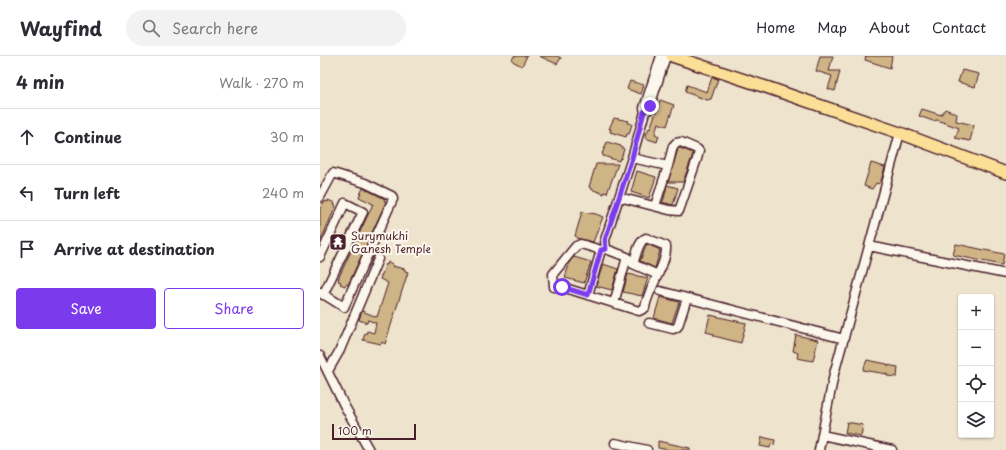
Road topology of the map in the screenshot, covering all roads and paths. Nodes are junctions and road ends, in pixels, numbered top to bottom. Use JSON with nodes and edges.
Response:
{"nodes":[{"id":1,"x":661,"y":56,"type":"edge"},
{"id":2,"x":666,"y":56,"type":"edge"},
{"id":3,"x":672,"y":56,"type":"edge"},
{"id":4,"x":644,"y":112,"type":"junction"},
{"id":5,"x":900,"y":133,"type":"junction"},
{"id":6,"x":632,"y":158,"type":"junction"},
{"id":7,"x":668,"y":166,"type":"junction"},
{"id":8,"x":1006,"y":173,"type":"edge"},
{"id":9,"x":320,"y":197,"type":"edge"},
{"id":10,"x":619,"y":198,"type":"junction"},
{"id":11,"x":655,"y":206,"type":"junction"},
{"id":12,"x":869,"y":246,"type":"junction"},
{"id":13,"x":603,"y":249,"type":"junction"},
{"id":14,"x":320,"y":257,"type":"edge"},
{"id":15,"x":627,"y":257,"type":"junction"},
{"id":16,"x":378,"y":259,"type":"dead end"},
{"id":17,"x":633,"y":264,"type":"junction"},
{"id":18,"x":1006,"y":274,"type":"edge"},
{"id":19,"x":658,"y":275,"type":"junction"},
{"id":20,"x":660,"y":291,"type":"dead end"},
{"id":21,"x":322,"y":293,"type":"edge"},
{"id":22,"x":588,"y":295,"type":"junction"},
{"id":23,"x":687,"y":298,"type":"junction"},
{"id":24,"x":614,"y":303,"type":"junction"},
{"id":25,"x":649,"y":323,"type":"dead end"},
{"id":26,"x":844,"y":339,"type":"junction"},
{"id":27,"x":320,"y":356,"type":"edge"},
{"id":28,"x":328,"y":371,"type":"junction"},
{"id":29,"x":822,"y":435,"type":"junction"},
{"id":30,"x":615,"y":443,"type":"dead end"},
{"id":31,"x":870,"y":448,"type":"edge"},
{"id":32,"x":369,"y":450,"type":"edge"},
{"id":33,"x":647,"y":450,"type":"edge"},
{"id":34,"x":819,"y":450,"type":"edge"},
{"id":35,"x":892,"y":450,"type":"edge"}],
"edges":[{"from":1,"to":4,"type":"street"},
{"from":2,"to":4,"type":"street"},
{"from":3,"to":5,"type":"main road"},
{"from":4,"to":6,"type":"street"},
{"from":5,"to":8,"type":"main road"},
{"from":5,"to":12,"type":"street"},
{"from":6,"to":7,"type":"street"},
{"from":6,"to":10,"type":"street"},
{"from":7,"to":11,"type":"street"},
{"from":7,"to":11,"type":"street"},
{"from":9,"to":21,"type":"street"},
{"from":10,"to":11,"type":"street"},
{"from":10,"to":13,"type":"street"},
{"from":12,"to":18,"type":"street"},
{"from":12,"to":26,"type":"street"},
{"from":13,"to":15,"type":"street"},
{"from":13,"to":22,"type":"street"},
{"from":13,"to":22,"type":"street"},
{"from":14,"to":21,"type":"street"},
{"from":15,"to":17,"type":"street"},
{"from":15,"to":24,"type":"street"},
{"from":16,"to":28,"type":"street"},
{"from":17,"to":19,"type":"street"},
{"from":17,"to":19,"type":"street"},
{"from":19,"to":24,"type":"street"},
{"from":20,"to":23,"type":"street"},
{"from":22,"to":24,"type":"street"},
{"from":23,"to":25,"type":"street"},
{"from":23,"to":26,"type":"street"},
{"from":26,"to":29,"type":"street"},
{"from":27,"to":28,"type":"street"},
{"from":28,"to":32,"type":"street"},
{"from":29,"to":31,"type":"street"},
{"from":29,"to":34,"type":"street"},
{"from":30,"to":33,"type":"street"},
{"from":31,"to":35,"type":"street"}]}
